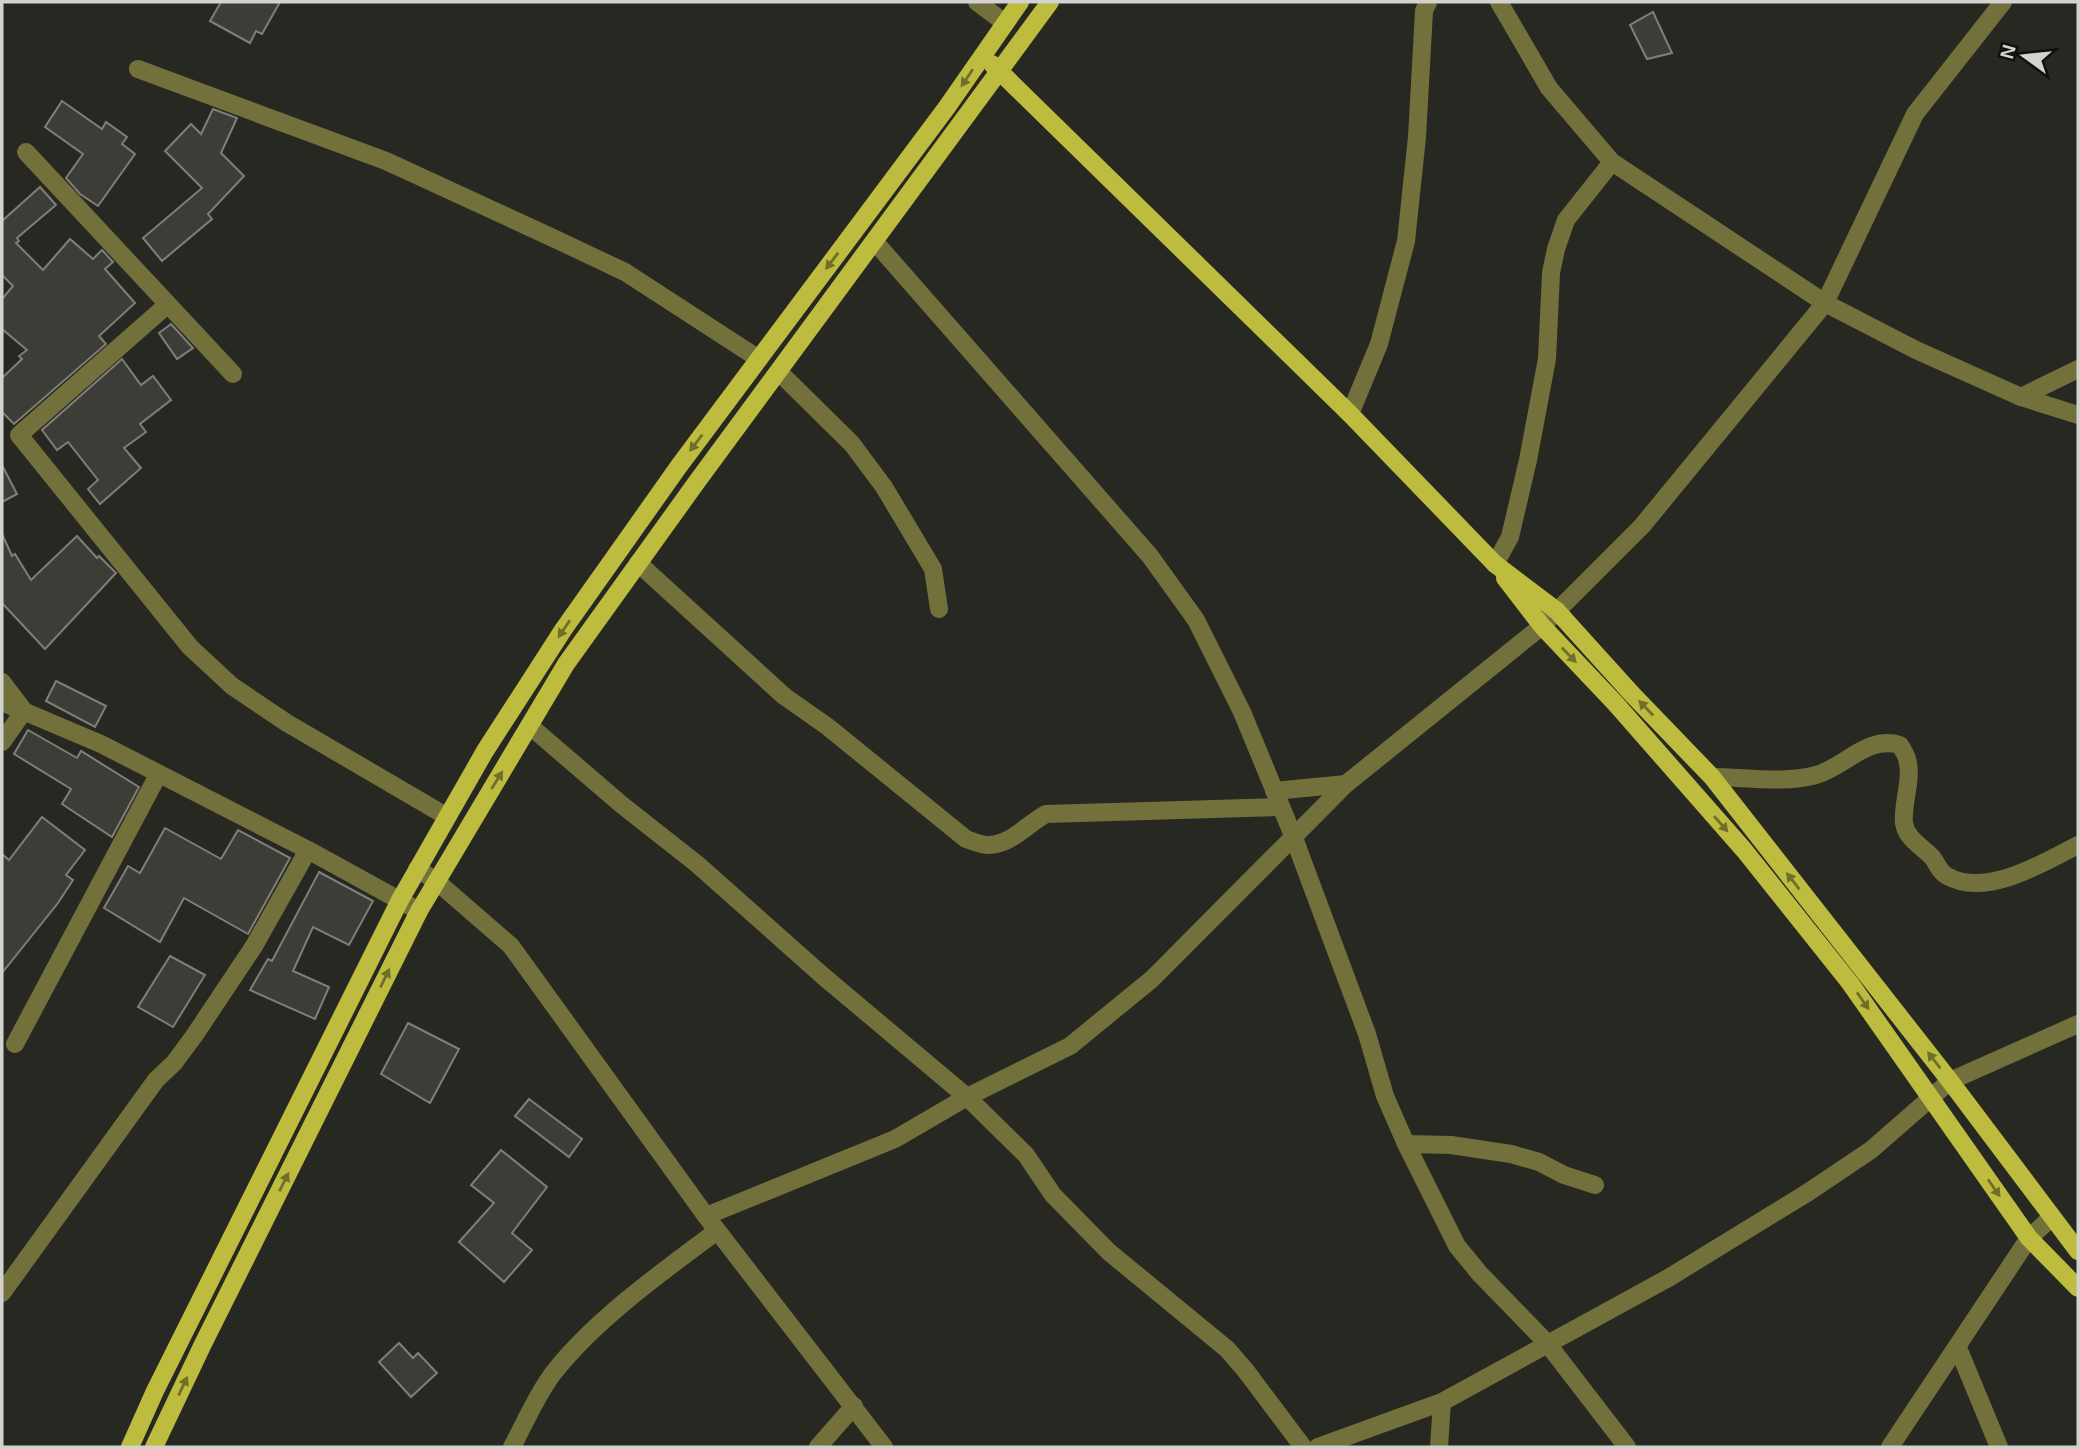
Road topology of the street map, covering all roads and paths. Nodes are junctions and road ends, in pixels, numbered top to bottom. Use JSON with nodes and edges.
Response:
{"nodes":[{"id":1,"x":977,"y":2,"type":"edge"},
{"id":2,"x":1020,"y":2,"type":"edge"},
{"id":3,"x":1050,"y":2,"type":"edge"},
{"id":4,"x":1429,"y":2,"type":"edge"},
{"id":5,"x":1499,"y":2,"type":"edge"},
{"id":6,"x":2003,"y":2,"type":"edge"},
{"id":7,"x":1005,"y":23,"type":"junction"},
{"id":8,"x":984,"y":53,"type":"junction"},
{"id":9,"x":138,"y":69,"type":"dead end"},
{"id":10,"x":999,"y":73,"type":"junction"},
{"id":11,"x":26,"y":152,"type":"dead end"},
{"id":12,"x":1612,"y":162,"type":"junction"},
{"id":13,"x":875,"y":242,"type":"junction"},
{"id":14,"x":1825,"y":303,"type":"junction"},
{"id":15,"x":167,"y":305,"type":"junction"},
{"id":16,"x":759,"y":359,"type":"junction"},
{"id":17,"x":2078,"y":369,"type":"edge"},
{"id":18,"x":779,"y":372,"type":"junction"},
{"id":19,"x":233,"y":374,"type":"dead end"},
{"id":20,"x":2021,"y":397,"type":"junction"},
{"id":21,"x":1350,"y":414,"type":"junction"},
{"id":22,"x":2078,"y":415,"type":"edge"},
{"id":23,"x":638,"y":563,"type":"junction"},
{"id":24,"x":1495,"y":564,"type":"junction"},
{"id":25,"x":939,"y":609,"type":"dead end"},
{"id":26,"x":1557,"y":611,"type":"junction"},
{"id":27,"x":1542,"y":626,"type":"junction"},
{"id":28,"x":2,"y":682,"type":"edge"},
{"id":29,"x":2,"y":702,"type":"edge"},
{"id":30,"x":24,"y":711,"type":"junction"},
{"id":31,"x":530,"y":726,"type":"junction"},
{"id":32,"x":2,"y":742,"type":"edge"},
{"id":33,"x":158,"y":775,"type":"junction"},
{"id":34,"x":1712,"y":777,"type":"junction"},
{"id":35,"x":1346,"y":785,"type":"junction"},
{"id":36,"x":1277,"y":799,"type":"junction"},
{"id":37,"x":446,"y":816,"type":"junction"},
{"id":38,"x":1294,"y":838,"type":"junction"},
{"id":39,"x":2078,"y":845,"type":"edge"},
{"id":40,"x":308,"y":850,"type":"junction"},
{"id":41,"x":417,"y":869,"type":"junction"},
{"id":42,"x":435,"y":880,"type":"junction"},
{"id":43,"x":400,"y":900,"type":"junction"},
{"id":44,"x":418,"y":911,"type":"junction"},
{"id":45,"x":2078,"y":1024,"type":"edge"},
{"id":46,"x":15,"y":1044,"type":"dead end"},
{"id":47,"x":1951,"y":1081,"type":"junction"},
{"id":48,"x":967,"y":1097,"type":"junction"},
{"id":49,"x":1932,"y":1099,"type":"junction"},
{"id":50,"x":1406,"y":1144,"type":"junction"},
{"id":51,"x":1595,"y":1185,"type":"dead end"},
{"id":52,"x":2052,"y":1217,"type":"junction"},
{"id":53,"x":712,"y":1223,"type":"junction"},
{"id":54,"x":2029,"y":1238,"type":"junction"},
{"id":55,"x":2078,"y":1251,"type":"edge"},
{"id":56,"x":2078,"y":1288,"type":"edge"},
{"id":57,"x":2,"y":1293,"type":"edge"},
{"id":58,"x":1547,"y":1343,"type":"junction"},
{"id":59,"x":1958,"y":1348,"type":"junction"},
{"id":60,"x":1442,"y":1402,"type":"junction"},
{"id":61,"x":854,"y":1406,"type":"junction"},
{"id":62,"x":130,"y":1447,"type":"edge"},
{"id":63,"x":154,"y":1447,"type":"edge"},
{"id":64,"x":512,"y":1447,"type":"edge"},
{"id":65,"x":818,"y":1447,"type":"edge"},
{"id":66,"x":884,"y":1447,"type":"edge"},
{"id":67,"x":1303,"y":1447,"type":"edge"},
{"id":68,"x":1318,"y":1447,"type":"edge"},
{"id":69,"x":1439,"y":1447,"type":"edge"},
{"id":70,"x":1627,"y":1447,"type":"edge"},
{"id":71,"x":1889,"y":1447,"type":"edge"},
{"id":72,"x":1999,"y":1447,"type":"edge"}],
"edges":[{"from":1,"to":7,"type":"street"},
{"from":2,"to":7,"type":"main road"},
{"from":3,"to":10,"type":"main road"},
{"from":4,"to":21,"type":"street"},
{"from":5,"to":12,"type":"street"},
{"from":6,"to":14,"type":"street"},
{"from":7,"to":8,"type":"main road"},
{"from":8,"to":10,"type":"main road"},
{"from":8,"to":16,"type":"main road","one_way":true},
{"from":9,"to":16,"type":"street"},
{"from":10,"to":13,"type":"main road"},
{"from":10,"to":21,"type":"main road"},
{"from":11,"to":15,"type":"street"},
{"from":12,"to":14,"type":"street"},
{"from":12,"to":24,"type":"street"},
{"from":13,"to":18,"type":"main road"},
{"from":13,"to":36,"type":"street"},
{"from":14,"to":20,"type":"street"},
{"from":14,"to":26,"type":"street"},
{"from":15,"to":19,"type":"street"},
{"from":15,"to":37,"type":"street"},
{"from":16,"to":37,"type":"main road","one_way":true},
{"from":17,"to":20,"type":"street"},
{"from":18,"to":23,"type":"main road"},
{"from":18,"to":25,"type":"street"},
{"from":20,"to":22,"type":"street"},
{"from":21,"to":24,"type":"main road"},
{"from":23,"to":31,"type":"main road"},
{"from":23,"to":36,"type":"street"},
{"from":24,"to":26,"type":"main road"},
{"from":24,"to":27,"type":"main road"},
{"from":26,"to":27,"type":"street"},
{"from":34,"to":26,"type":"main road","one_way":true},
{"from":27,"to":35,"type":"street"},
{"from":27,"to":49,"type":"main road","one_way":true},
{"from":28,"to":30,"type":"street"},
{"from":29,"to":30,"type":"street"},
{"from":30,"to":32,"type":"street"},
{"from":30,"to":33,"type":"street"},
{"from":42,"to":31,"type":"main road","one_way":true},
{"from":31,"to":48,"type":"street"},
{"from":33,"to":40,"type":"street"},
{"from":33,"to":46,"type":"street"},
{"from":34,"to":39,"type":"street"},
{"from":47,"to":34,"type":"main road","one_way":true},
{"from":35,"to":36,"type":"street"},
{"from":35,"to":38,"type":"street"},
{"from":36,"to":38,"type":"street"},
{"from":37,"to":41,"type":"main road"},
{"from":38,"to":48,"type":"street"},
{"from":38,"to":50,"type":"street"},
{"from":40,"to":43,"type":"street"},
{"from":40,"to":57,"type":"street"},
{"from":41,"to":42,"type":"street"},
{"from":41,"to":43,"type":"main road"},
{"from":42,"to":44,"type":"main road"},
{"from":42,"to":53,"type":"street"},
{"from":43,"to":44,"type":"street"},
{"from":43,"to":62,"type":"main road"},
{"from":63,"to":44,"type":"main road","one_way":true},
{"from":45,"to":47,"type":"street"},
{"from":47,"to":49,"type":"street"},
{"from":47,"to":52,"type":"main road"},
{"from":48,"to":53,"type":"street"},
{"from":48,"to":67,"type":"street"},
{"from":49,"to":54,"type":"main road","one_way":true},
{"from":49,"to":58,"type":"street"},
{"from":50,"to":51,"type":"street"},
{"from":50,"to":58,"type":"street"},
{"from":52,"to":54,"type":"street"},
{"from":52,"to":55,"type":"main road"},
{"from":53,"to":61,"type":"street"},
{"from":53,"to":64,"type":"street"},
{"from":54,"to":56,"type":"main road"},
{"from":54,"to":59,"type":"street"},
{"from":58,"to":60,"type":"street"},
{"from":58,"to":70,"type":"street"},
{"from":59,"to":71,"type":"street"},
{"from":59,"to":72,"type":"street"},
{"from":60,"to":68,"type":"street"},
{"from":60,"to":69,"type":"street"},
{"from":61,"to":65,"type":"street"},
{"from":61,"to":66,"type":"street"}]}
